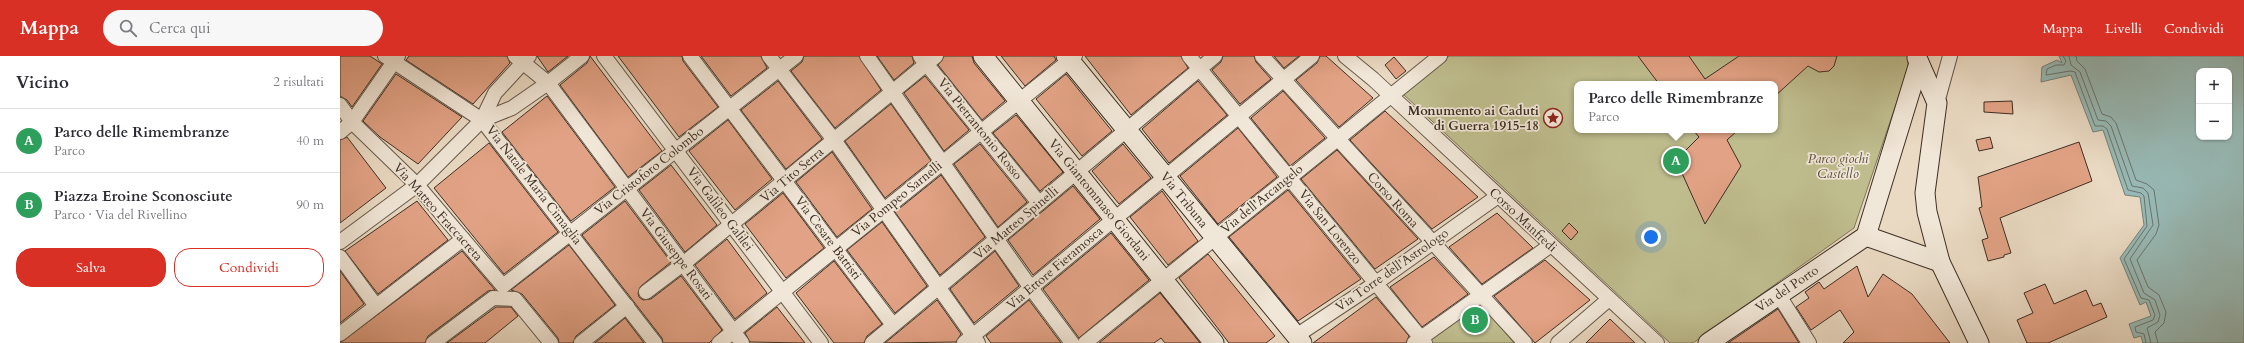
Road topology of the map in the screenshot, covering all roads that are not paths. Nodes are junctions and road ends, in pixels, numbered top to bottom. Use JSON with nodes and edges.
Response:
{"nodes":[{"id":1,"x":582,"y":56,"type":"edge"},
{"id":2,"x":604,"y":56,"type":"edge"},
{"id":3,"x":690,"y":56,"type":"edge"},
{"id":4,"x":769,"y":56,"type":"edge"},
{"id":5,"x":796,"y":56,"type":"edge"},
{"id":6,"x":867,"y":56,"type":"edge"},
{"id":7,"x":984,"y":56,"type":"edge"},
{"id":8,"x":1190,"y":56,"type":"edge"},
{"id":9,"x":1215,"y":56,"type":"edge"},
{"id":10,"x":1262,"y":56,"type":"edge"},
{"id":11,"x":1312,"y":56,"type":"edge"},
{"id":12,"x":1345,"y":56,"type":"edge"},
{"id":13,"x":1440,"y":56,"type":"edge"},
{"id":14,"x":1950,"y":56,"type":"edge"},
{"id":15,"x":392,"y":58,"type":"edge"},
{"id":16,"x":522,"y":58,"type":"edge"},
{"id":17,"x":1070,"y":58,"type":"edge"},
{"id":18,"x":1920,"y":58,"type":"edge"},
{"id":19,"x":927,"y":59,"type":"edge"},
{"id":20,"x":1200,"y":68,"type":"junction"},
{"id":21,"x":779,"y":69,"type":"junction"},
{"id":22,"x":1284,"y":80,"type":"junction"},
{"id":23,"x":548,"y":84,"type":"junction"},
{"id":24,"x":893,"y":91,"type":"junction"},
{"id":25,"x":1390,"y":96,"type":"junction"},
{"id":26,"x":1020,"y":101,"type":"junction"},
{"id":27,"x":1937,"y":103,"type":"junction"},
{"id":28,"x":340,"y":105,"type":"edge"},
{"id":29,"x":729,"y":108,"type":"junction"},
{"id":30,"x":1239,"y":116,"type":"junction"},
{"id":31,"x":482,"y":120,"type":"junction"},
{"id":32,"x":352,"y":122,"type":"junction"},
{"id":33,"x":1126,"y":130,"type":"junction"},
{"id":34,"x":340,"y":132,"type":"edge"},
{"id":35,"x":982,"y":132,"type":"junction"},
{"id":36,"x":1338,"y":139,"type":"junction"},
{"id":37,"x":834,"y":140,"type":"junction"},
{"id":38,"x":675,"y":150,"type":"junction"},
{"id":39,"x":944,"y":162,"type":"junction"},
{"id":40,"x":1076,"y":172,"type":"junction"},
{"id":41,"x":1165,"y":177,"type":"junction"},
{"id":42,"x":1289,"y":178,"type":"junction"},
{"id":43,"x":785,"y":180,"type":"junction"},
{"id":44,"x":417,"y":185,"type":"junction"},
{"id":45,"x":627,"y":188,"type":"junction"},
{"id":46,"x":1498,"y":196,"type":"junction"},
{"id":47,"x":1040,"y":203,"type":"junction"},
{"id":48,"x":884,"y":210,"type":"junction"},
{"id":49,"x":1114,"y":219,"type":"junction"},
{"id":50,"x":731,"y":225,"type":"junction"},
{"id":51,"x":571,"y":232,"type":"junction"},
{"id":52,"x":1866,"y":236,"type":"junction"},
{"id":53,"x":1215,"y":238,"type":"junction"},
{"id":54,"x":463,"y":239,"type":"junction"},
{"id":55,"x":997,"y":239,"type":"junction"},
{"id":56,"x":340,"y":242,"type":"edge"},
{"id":57,"x":1433,"y":242,"type":"junction"},
{"id":58,"x":1550,"y":245,"type":"junction"},
{"id":59,"x":835,"y":249,"type":"junction"},
{"id":60,"x":340,"y":257,"type":"edge"},
{"id":61,"x":1940,"y":262,"type":"junction"},
{"id":62,"x":684,"y":264,"type":"junction"},
{"id":63,"x":1163,"y":280,"type":"junction"},
{"id":64,"x":1376,"y":283,"type":"junction"},
{"id":65,"x":503,"y":286,"type":"joint"},
{"id":66,"x":939,"y":287,"type":"junction"},
{"id":67,"x":1031,"y":288,"type":"junction"},
{"id":68,"x":646,"y":292,"type":"dead end"},
{"id":69,"x":782,"y":293,"type":"junction"},
{"id":70,"x":1778,"y":294,"type":"junction"},
{"id":71,"x":1481,"y":295,"type":"junction"},
{"id":72,"x":1609,"y":299,"type":"junction"},
{"id":73,"x":376,"y":306,"type":"junction"},
{"id":74,"x":627,"y":306,"type":"junction"},
{"id":75,"x":893,"y":325,"type":"junction"},
{"id":76,"x":734,"y":332,"type":"junction"},
{"id":77,"x":340,"y":334,"type":"edge"},
{"id":78,"x":972,"y":341,"type":"edge"},
{"id":79,"x":1294,"y":341,"type":"edge"},
{"id":80,"x":1420,"y":341,"type":"edge"},
{"id":81,"x":433,"y":343,"type":"edge"},
{"id":82,"x":551,"y":343,"type":"edge"},
{"id":83,"x":581,"y":343,"type":"edge"},
{"id":84,"x":654,"y":343,"type":"edge"},
{"id":85,"x":719,"y":343,"type":"edge"},
{"id":86,"x":742,"y":343,"type":"edge"},
{"id":87,"x":821,"y":343,"type":"edge"},
{"id":88,"x":872,"y":343,"type":"edge"},
{"id":89,"x":1072,"y":343,"type":"edge"},
{"id":90,"x":1085,"y":343,"type":"edge"},
{"id":91,"x":1214,"y":343,"type":"edge"},
{"id":92,"x":1525,"y":343,"type":"edge"},
{"id":93,"x":1558,"y":343,"type":"edge"},
{"id":94,"x":1656,"y":343,"type":"edge"},
{"id":95,"x":1708,"y":343,"type":"edge"},
{"id":96,"x":1809,"y":343,"type":"edge"},
{"id":97,"x":1979,"y":343,"type":"edge"}],
"edges":[{"from":1,"to":23,"type":"street"},
{"from":2,"to":38,"type":"street","name":"Via Galileo Galilei"},
{"from":3,"to":29,"type":"street","name":"Via Cesare Battisti"},
{"from":4,"to":21,"type":"street"},
{"from":5,"to":21,"type":"street","name":"Via Cristoforo Colombo"},
{"from":6,"to":24,"type":"street"},
{"from":7,"to":26,"type":"street","name":"Via Giantommaso Giordani"},
{"from":8,"to":20,"type":"street","name":"Via San Lorenzo"},
{"from":9,"to":20,"type":"street","name":"Via Matteo Spinelli"},
{"from":10,"to":22,"type":"street","name":"Corso Roma"},
{"from":11,"to":22,"type":"street","name":"Via Ettore Fieramosca"},
{"from":12,"to":25,"type":"street","name":"Corso Manfredi"},
{"from":13,"to":25,"type":"street","name":"Via dell'Arcangelo"},
{"from":14,"to":27,"type":"street"},
{"from":15,"to":31,"type":"street","name":"Via Natale Maria Cimaglia"},
{"from":15,"to":32,"type":"street"},
{"from":16,"to":23,"type":"street","name":"Via Giuseppe Rosati"},
{"from":16,"to":31,"type":"street"},
{"from":17,"to":26,"type":"street","name":"Via Pompeo Sarnelli"},
{"from":17,"to":33,"type":"street","name":"Via Tribuna"},
{"from":18,"to":27,"type":"street"},
{"from":18,"to":52,"type":"street"},
{"from":19,"to":24,"type":"street","name":"Via Tito Serra"},
{"from":19,"to":35,"type":"street","name":"Via Pietrantonio Rosso"},
{"from":20,"to":30,"type":"street","name":"Via San Lorenzo"},
{"from":20,"to":33,"type":"street","name":"Via Matteo Spinelli"},
{"from":21,"to":29,"type":"street","name":"Via Cristoforo Colombo"},
{"from":21,"to":37,"type":"street"},
{"from":22,"to":30,"type":"street","name":"Via Ettore Fieramosca"},
{"from":22,"to":36,"type":"street","name":"Corso Roma"},
{"from":23,"to":31,"type":"street"},
{"from":23,"to":45,"type":"street","name":"Via Giuseppe Rosati"},
{"from":24,"to":37,"type":"street","name":"Via Tito Serra"},
{"from":24,"to":39,"type":"street"},
{"from":25,"to":36,"type":"street","name":"Via dell'Arcangelo"},
{"from":25,"to":46,"type":"street","name":"Corso Manfredi"},
{"from":26,"to":35,"type":"street","name":"Via Pompeo Sarnelli"},
{"from":26,"to":40,"type":"street","name":"Via Giantommaso Giordani"},
{"from":27,"to":61,"type":"street"},
{"from":28,"to":32,"type":"street","name":"Via Matteo Fraccacreta"},
{"from":29,"to":38,"type":"street","name":"Via Cristoforo Colombo"},
{"from":29,"to":43,"type":"street","name":"Via Cesare Battisti"},
{"from":30,"to":41,"type":"street","name":"Via Ettore Fieramosca"},
{"from":30,"to":42,"type":"street","name":"Via San Lorenzo"},
{"from":31,"to":44,"type":"street"},
{"from":31,"to":51,"type":"street","name":"Via Natale Maria Cimaglia"},
{"from":32,"to":34,"type":"street"},
{"from":32,"to":44,"type":"street","name":"Via Matteo Fraccacreta"},
{"from":33,"to":40,"type":"street","name":"Via Matteo Spinelli"},
{"from":33,"to":41,"type":"street","name":"Via Tribuna"},
{"from":35,"to":39,"type":"street","name":"Via Pompeo Sarnelli"},
{"from":35,"to":47,"type":"street","name":"Via Pietrantonio Rosso"},
{"from":36,"to":42,"type":"street","name":"Via dell'Arcangelo"},
{"from":36,"to":57,"type":"street","name":"Corso Roma"},
{"from":37,"to":43,"type":"street","name":"Via Tito Serra"},
{"from":37,"to":48,"type":"street"},
{"from":38,"to":45,"type":"street","name":"Via Cristoforo Colombo"},
{"from":38,"to":50,"type":"street","name":"Via Galileo Galilei"},
{"from":39,"to":48,"type":"street","name":"Via Pompeo Sarnelli"},
{"from":39,"to":55,"type":"street"},
{"from":40,"to":47,"type":"street","name":"Via Matteo Spinelli"},
{"from":40,"to":49,"type":"street","name":"Via Giantommaso Giordani"},
{"from":41,"to":49,"type":"street","name":"Via Ettore Fieramosca"},
{"from":41,"to":53,"type":"street","name":"Via Tribuna"},
{"from":42,"to":53,"type":"street","name":"Via dell'Arcangelo"},
{"from":42,"to":64,"type":"street","name":"Via San Lorenzo"},
{"from":43,"to":50,"type":"street","name":"Via Tito Serra"},
{"from":43,"to":59,"type":"street","name":"Via Cesare Battisti"},
{"from":44,"to":54,"type":"street","name":"Via Matteo Fraccacreta"},
{"from":44,"to":56,"type":"street"},
{"from":45,"to":51,"type":"street","name":"Via Cristoforo Colombo"},
{"from":45,"to":62,"type":"street","name":"Via Giuseppe Rosati"},
{"from":46,"to":57,"type":"street","name":"Via Torre dell'Astrologo"},
{"from":46,"to":58,"type":"street","name":"Corso Manfredi"},
{"from":47,"to":55,"type":"street","name":"Via Matteo Spinelli"},
{"from":48,"to":59,"type":"street","name":"Via Pompeo Sarnelli"},
{"from":48,"to":66,"type":"street"},
{"from":49,"to":63,"type":"street","name":"Via Giantommaso Giordani"},
{"from":49,"to":67,"type":"street","name":"Via Ettore Fieramosca"},
{"from":50,"to":62,"type":"street","name":"Via Tito Serra"},
{"from":50,"to":69,"type":"street","name":"Via Galileo Galilei"},
{"from":51,"to":65,"type":"street","name":"Via Cristoforo Colombo"},
{"from":51,"to":74,"type":"street","name":"Via Natale Maria Cimaglia"},
{"from":52,"to":61,"type":"street"},
{"from":52,"to":70,"type":"street","name":"Via del Porto"},
{"from":53,"to":63,"type":"street","name":"Via dell'Arcangelo"},
{"from":53,"to":79,"type":"street","name":"Via Tribuna"},
{"from":54,"to":65,"type":"street","name":"Via Matteo Fraccacreta"},
{"from":54,"to":73,"type":"street"},
{"from":55,"to":66,"type":"street","name":"Via Matteo Spinelli"},
{"from":55,"to":67,"type":"street"},
{"from":57,"to":64,"type":"street","name":"Via Torre dell'Astrologo"},
{"from":57,"to":71,"type":"street","name":"Corso Roma"},
{"from":58,"to":71,"type":"street"},
{"from":58,"to":72,"type":"street","name":"Corso Manfredi"},
{"from":59,"to":69,"type":"street","name":"Via Pompeo Sarnelli"},
{"from":59,"to":75,"type":"street","name":"Via Cesare Battisti"},
{"from":60,"to":73,"type":"street"},
{"from":61,"to":97,"type":"street"},
{"from":62,"to":68,"type":"street","name":"Via Tito Serra"},
{"from":62,"to":76,"type":"street","name":"Via Giuseppe Rosati"},
{"from":63,"to":90,"type":"street","name":"Via dell'Arcangelo"},
{"from":63,"to":91,"type":"street","name":"Via Giantommaso Giordani"},
{"from":64,"to":79,"type":"street","name":"Via Torre dell'Astrologo"},
{"from":64,"to":80,"type":"street","name":"Via San Lorenzo"},
{"from":66,"to":75,"type":"street","name":"Via Matteo Spinelli"},
{"from":66,"to":78,"type":"street"},
{"from":67,"to":78,"type":"street","name":"Via Ettore Fieramosca"},
{"from":67,"to":89,"type":"street"},
{"from":69,"to":76,"type":"street","name":"Via Pompeo Sarnelli"},
{"from":69,"to":87,"type":"street","name":"Via Galileo Galilei"},
{"from":70,"to":95,"type":"street","name":"Via del Porto"},
{"from":70,"to":96,"type":"street"},
{"from":71,"to":80,"type":"street"},
{"from":71,"to":92,"type":"street","name":"Corso Roma"},
{"from":72,"to":93,"type":"street"},
{"from":72,"to":94,"type":"street","name":"Corso Manfredi"},
{"from":73,"to":77,"type":"street"},
{"from":74,"to":83,"type":"street"},
{"from":74,"to":84,"type":"street","name":"Via Natale Maria Cimaglia"},
{"from":75,"to":88,"type":"street","name":"Via Matteo Spinelli"},
{"from":76,"to":85,"type":"street","name":"Via Pompeo Sarnelli"},
{"from":76,"to":86,"type":"street","name":"Via Giuseppe Rosati"},
{"from":81,"to":82,"type":"street"}]}
